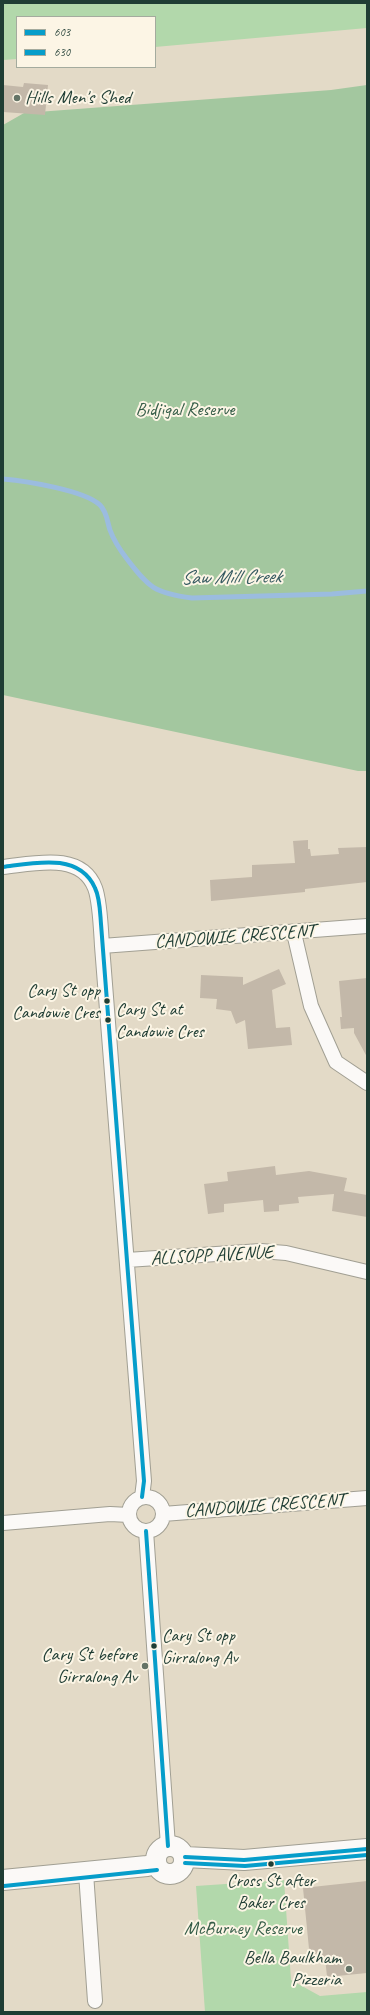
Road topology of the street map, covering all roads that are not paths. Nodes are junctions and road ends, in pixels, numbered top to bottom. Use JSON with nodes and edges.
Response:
{"nodes":[{"id":1,"x":3,"y":867,"type":"edge"},
{"id":2,"x":367,"y":926,"type":"edge"},
{"id":3,"x":294,"y":933,"type":"junction"},
{"id":4,"x":102,"y":946,"type":"junction"},
{"id":5,"x":367,"y":1083,"type":"edge"},
{"id":6,"x":127,"y":1260,"type":"junction"},
{"id":7,"x":367,"y":1272,"type":"edge"},
{"id":8,"x":142,"y":1497,"type":"junction"},
{"id":9,"x":367,"y":1498,"type":"edge"},
{"id":10,"x":163,"y":1514,"type":"junction"},
{"id":11,"x":129,"y":1515,"type":"junction"},
{"id":12,"x":3,"y":1523,"type":"edge"},
{"id":13,"x":146,"y":1531,"type":"junction"},
{"id":14,"x":168,"y":1846,"type":"junction"},
{"id":15,"x":367,"y":1849,"type":"edge"},
{"id":16,"x":185,"y":1857,"type":"junction"},
{"id":17,"x":156,"y":1864,"type":"junction"},
{"id":18,"x":86,"y":1873,"type":"junction"},
{"id":19,"x":3,"y":1880,"type":"edge"},
{"id":20,"x":95,"y":2001,"type":"dead end"}],
"edges":[{"from":1,"to":4,"type":"street"},
{"from":2,"to":3,"type":"street","name":"CANDOWIE CRESCENT"},
{"from":3,"to":4,"type":"street","name":"CANDOWIE CRESCENT"},
{"from":3,"to":5,"type":"street"},
{"from":4,"to":6,"type":"street"},
{"from":6,"to":7,"type":"street","name":"ALLSOPP AVENUE"},
{"from":6,"to":8,"type":"street"},
{"from":8,"to":10,"type":"street"},
{"from":8,"to":11,"type":"street"},
{"from":9,"to":10,"type":"street","name":"CANDOWIE CRESCENT"},
{"from":10,"to":13,"type":"street"},
{"from":11,"to":12,"type":"street"},
{"from":11,"to":13,"type":"street"},
{"from":13,"to":14,"type":"street"},
{"from":14,"to":16,"type":"street"},
{"from":14,"to":17,"type":"street"},
{"from":15,"to":16,"type":"street"},
{"from":16,"to":17,"type":"street"},
{"from":17,"to":18,"type":"street"},
{"from":18,"to":19,"type":"street"},
{"from":18,"to":20,"type":"street"}]}
